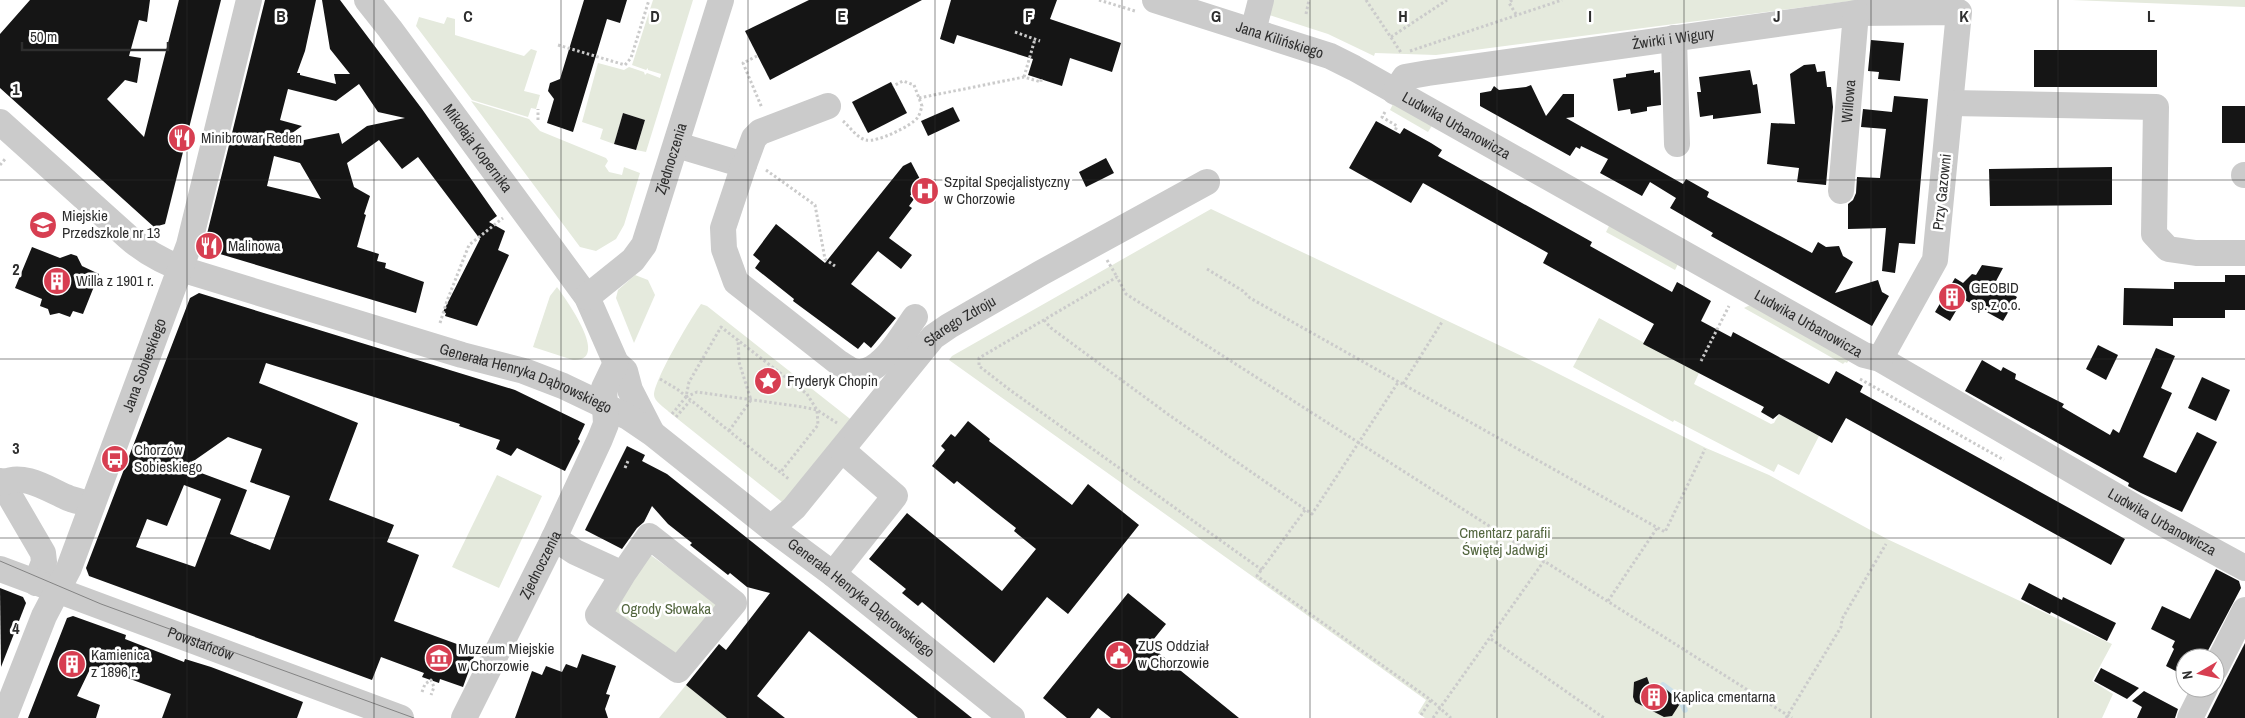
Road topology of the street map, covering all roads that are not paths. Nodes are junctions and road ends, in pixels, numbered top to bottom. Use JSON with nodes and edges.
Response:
{"nodes":[{"id":1,"x":249,"y":0,"type":"edge"},
{"id":2,"x":367,"y":0,"type":"edge"},
{"id":3,"x":722,"y":0,"type":"edge"},
{"id":4,"x":1261,"y":0,"type":"edge"},
{"id":5,"x":1147,"y":6,"type":"edge"},
{"id":6,"x":1958,"y":12,"type":"joint"},
{"id":7,"x":1856,"y":13,"type":"junction"},
{"id":8,"x":1253,"y":31,"type":"junction"},
{"id":9,"x":1674,"y":38,"type":"junction"},
{"id":10,"x":1373,"y":79,"type":"joint"},
{"id":11,"x":1951,"y":103,"type":"junction"},
{"id":12,"x":828,"y":106,"type":"road end"},
{"id":13,"x":1388,"y":107,"type":"junction"},
{"id":14,"x":0,"y":122,"type":"edge"},
{"id":15,"x":1677,"y":144,"type":"dead end"},
{"id":16,"x":677,"y":145,"type":"junction"},
{"id":17,"x":746,"y":161,"type":"junction"},
{"id":18,"x":1207,"y":182,"type":"dead end"},
{"id":19,"x":1841,"y":191,"type":"dead end"},
{"id":20,"x":2245,"y":252,"type":"edge"},
{"id":21,"x":180,"y":268,"type":"junction"},
{"id":22,"x":587,"y":297,"type":"junction"},
{"id":23,"x":915,"y":317,"type":"dead end"},
{"id":24,"x":1880,"y":359,"type":"junction"},
{"id":25,"x":616,"y":363,"type":"junction"},
{"id":26,"x":606,"y":407,"type":"junction"},
{"id":27,"x":653,"y":434,"type":"junction"},
{"id":28,"x":848,"y":442,"type":"junction"},
{"id":29,"x":2,"y":482,"type":"edge"},
{"id":30,"x":92,"y":505,"type":"junction"},
{"id":31,"x":771,"y":528,"type":"junction"},
{"id":32,"x":554,"y":538,"type":"junction"},
{"id":33,"x":2245,"y":568,"type":"edge"},
{"id":34,"x":0,"y":569,"type":"edge"},
{"id":35,"x":623,"y":574,"type":"junction"},
{"id":36,"x":833,"y":574,"type":"junction"},
{"id":37,"x":46,"y":586,"type":"junction"},
{"id":38,"x":2245,"y":610,"type":"edge"},
{"id":39,"x":2225,"y":649,"type":"edge"},
{"id":40,"x":2200,"y":698,"type":"edge"},
{"id":41,"x":4,"y":718,"type":"edge"},
{"id":42,"x":402,"y":718,"type":"edge"},
{"id":43,"x":464,"y":718,"type":"edge"},
{"id":44,"x":1012,"y":718,"type":"edge"},
{"id":45,"x":2190,"y":718,"type":"edge"}],
"edges":[{"from":1,"to":21,"type":"street","name":"Jana Sobieskiego"},
{"from":2,"to":22,"type":"street","name":"Mikołaja Kopernika"},
{"from":3,"to":16,"type":"street","name":"Zjednoczenia"},
{"from":4,"to":8,"type":"street"},
{"from":5,"to":8,"type":"street","name":"Jana Kilińskiego"},
{"from":6,"to":7,"type":"street","name":"Żwirki i Wigury"},
{"from":6,"to":11,"type":"street","name":"Przy Gazowni"},
{"from":7,"to":9,"type":"street","name":"Żwirki i Wigury"},
{"from":7,"to":19,"type":"street","name":"Willowa"},
{"from":8,"to":10,"type":"street","name":"Jana Kilińskiego"},
{"from":9,"to":13,"type":"street","name":"Żwirki i Wigury"},
{"from":9,"to":15,"type":"street"},
{"from":10,"to":13,"type":"street","name":"Ludwika Urbanowicza"},
{"from":11,"to":20,"type":"street"},
{"from":11,"to":24,"type":"street","name":"Przy Gazowni"},
{"from":12,"to":17,"type":"street"},
{"from":13,"to":24,"type":"street","name":"Ludwika Urbanowicza"},
{"from":14,"to":21,"type":"street","name":"Generała Henryka Dąbrowskiego"},
{"from":16,"to":17,"type":"street"},
{"from":16,"to":22,"type":"street","name":"Zjednoczenia"},
{"from":17,"to":23,"type":"street"},
{"from":18,"to":28,"type":"street","name":"Starego Zdroju"},
{"from":21,"to":26,"type":"street","name":"Generała Henryka Dąbrowskiego"},
{"from":21,"to":30,"type":"street","name":"Jana Sobieskiego"},
{"from":22,"to":25,"type":"street","name":"Mikołaja Kopernika"},
{"from":24,"to":33,"type":"street","name":"Ludwika Urbanowicza"},
{"from":25,"to":26,"type":"street","name":"Zjednoczenia"},
{"from":25,"to":27,"type":"street","name":"Mikołaja Kopernika"},
{"from":26,"to":27,"type":"street","name":"Generała Henryka Dąbrowskiego"},
{"from":26,"to":32,"type":"street","name":"Zjednoczenia"},
{"from":27,"to":31,"type":"street","name":"Generała Henryka Dąbrowskiego"},
{"from":28,"to":31,"type":"street","name":"Starego Zdroju"},
{"from":28,"to":36,"type":"street"},
{"from":29,"to":30,"type":"street"},
{"from":29,"to":37,"type":"street"},
{"from":30,"to":37,"type":"street","name":"Jana Sobieskiego"},
{"from":31,"to":36,"type":"street","name":"Generała Henryka Dąbrowskiego"},
{"from":32,"to":35,"type":"street"},
{"from":32,"to":43,"type":"street","name":"Zjednoczenia"},
{"from":34,"to":37,"type":"street","name":"Powstańców"},
{"from":35,"to":35,"type":"street"},
{"from":36,"to":44,"type":"street","name":"Generała Henryka Dąbrowskiego"},
{"from":37,"to":41,"type":"street","name":"Jana Sobieskiego"},
{"from":37,"to":42,"type":"street","name":"Powstańców"},
{"from":38,"to":39,"type":"street"},
{"from":40,"to":45,"type":"street"}]}
